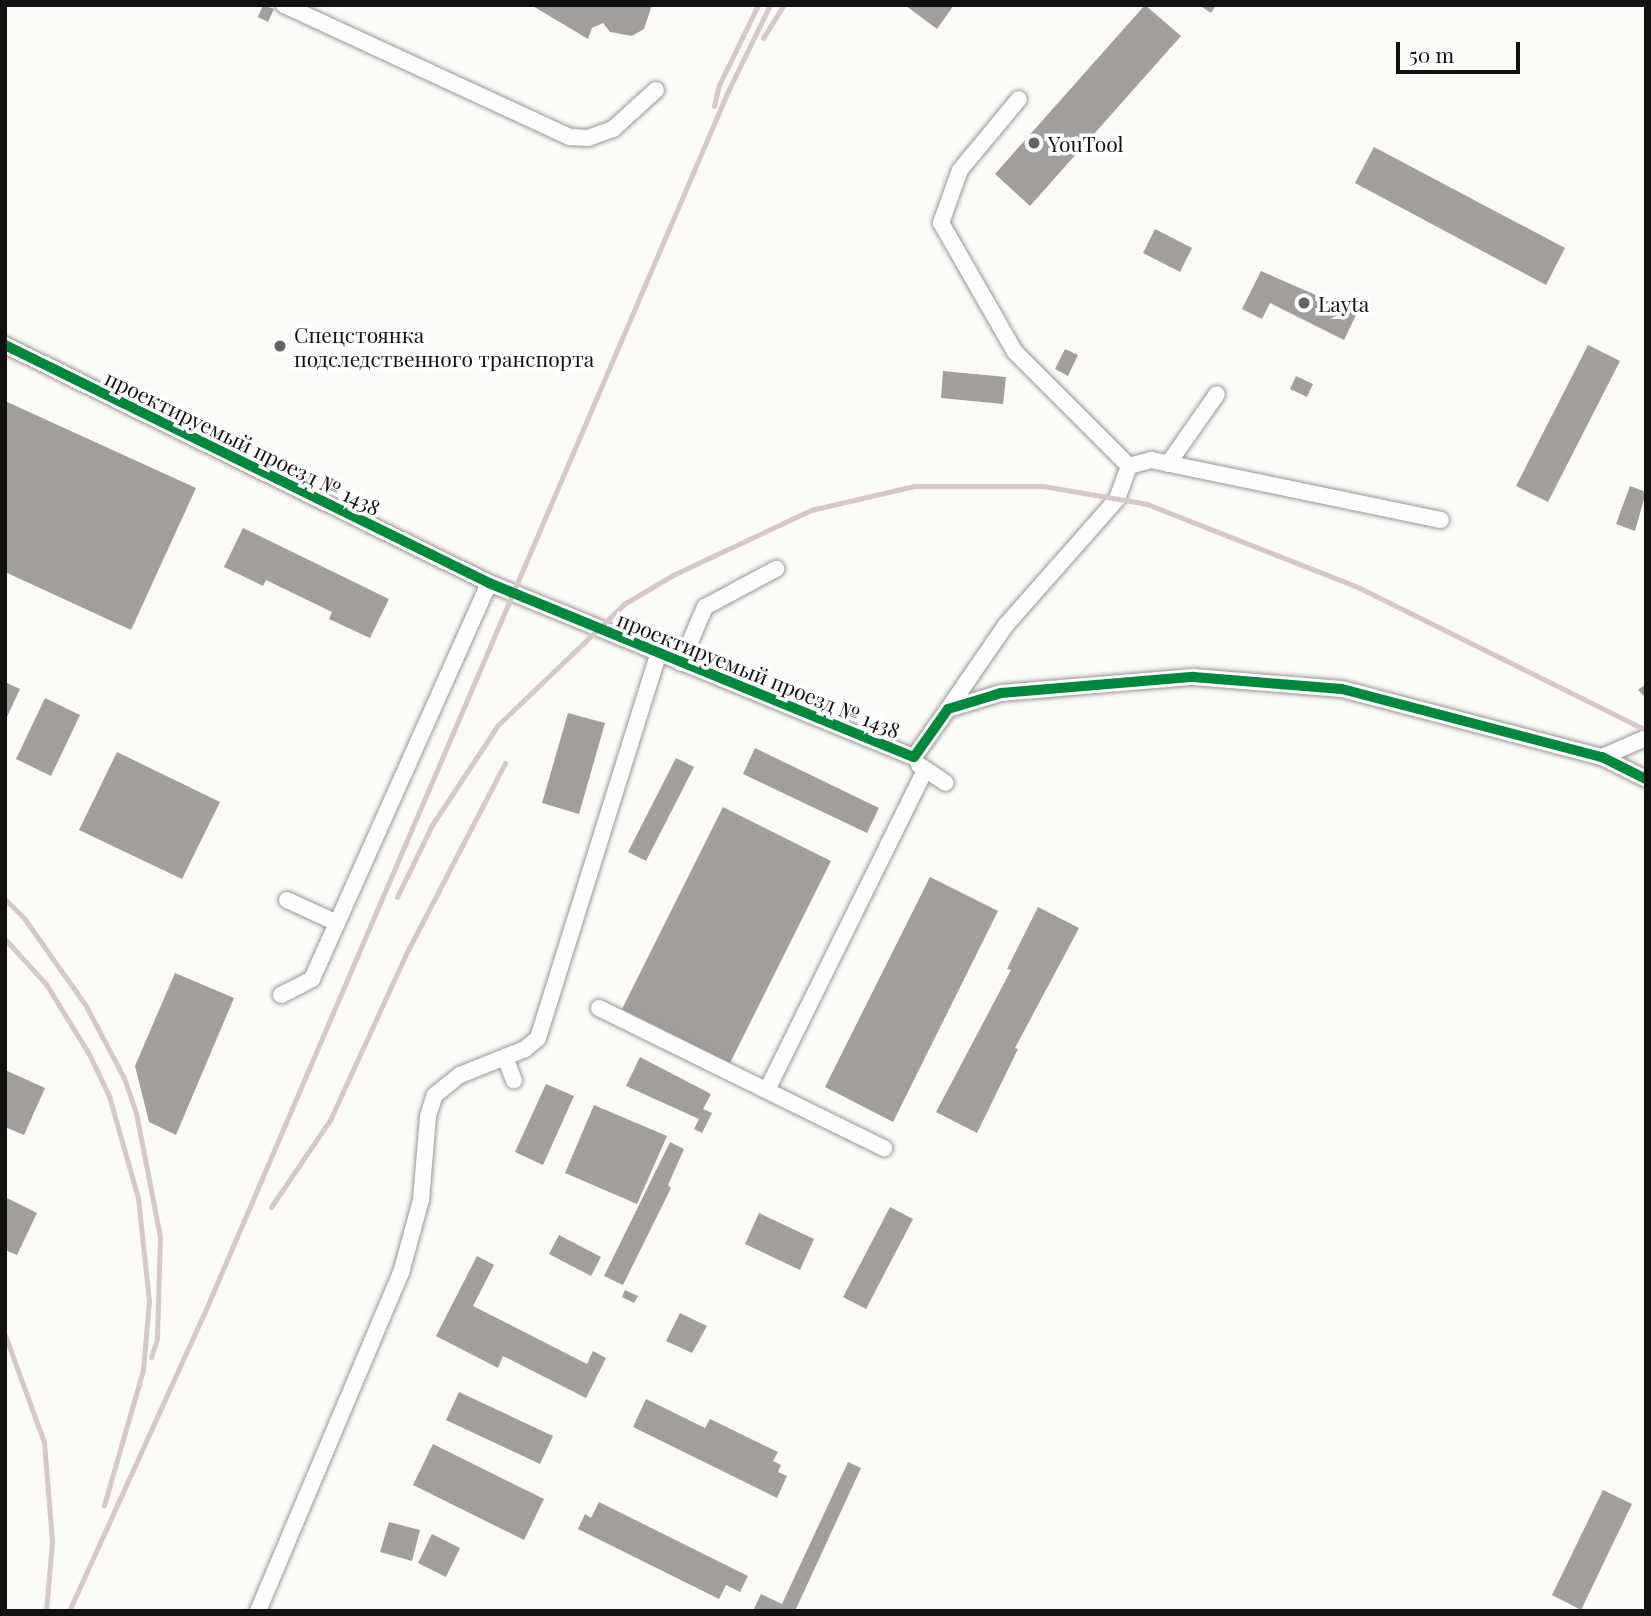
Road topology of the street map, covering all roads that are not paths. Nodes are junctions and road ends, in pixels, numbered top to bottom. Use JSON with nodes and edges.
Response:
{"nodes":[{"id":1,"x":284,"y":5,"type":"edge"},
{"id":2,"x":656,"y":90,"type":"dead end"},
{"id":3,"x":1019,"y":99,"type":"dead end"},
{"id":4,"x":5,"y":345,"type":"edge"},
{"id":5,"x":1217,"y":394,"type":"dead end"},
{"id":6,"x":1168,"y":464,"type":"junction"},
{"id":7,"x":1129,"y":467,"type":"junction"},
{"id":8,"x":1441,"y":520,"type":"dead end"},
{"id":9,"x":776,"y":569,"type":"dead end"},
{"id":10,"x":489,"y":583,"type":"junction"},
{"id":11,"x":658,"y":654,"type":"junction"},
{"id":12,"x":681,"y":663,"type":"junction"},
{"id":13,"x":948,"y":709,"type":"junction"},
{"id":14,"x":1646,"y":738,"type":"edge"},
{"id":15,"x":914,"y":757,"type":"junction"},
{"id":16,"x":1602,"y":757,"type":"junction"},
{"id":17,"x":924,"y":772,"type":"junction"},
{"id":18,"x":1646,"y":779,"type":"edge"},
{"id":19,"x":946,"y":783,"type":"dead end"},
{"id":20,"x":286,"y":901,"type":"dead end"},
{"id":21,"x":337,"y":923,"type":"junction"},
{"id":22,"x":281,"y":995,"type":"dead end"},
{"id":23,"x":599,"y":1008,"type":"dead end"},
{"id":24,"x":505,"y":1057,"type":"junction"},
{"id":25,"x":514,"y":1080,"type":"dead end"},
{"id":26,"x":768,"y":1090,"type":"junction"},
{"id":27,"x":884,"y":1148,"type":"dead end"},
{"id":28,"x":258,"y":1611,"type":"edge"}],
"edges":[{"from":1,"to":2,"type":"street"},
{"from":3,"to":7,"type":"street"},
{"from":4,"to":10,"type":"street","name":"проектируемый проезд № 1438"},
{"from":5,"to":6,"type":"street"},
{"from":6,"to":7,"type":"street"},
{"from":6,"to":8,"type":"street"},
{"from":7,"to":13,"type":"street","name":"проектируемый проезд № 1438"},
{"from":9,"to":12,"type":"street"},
{"from":10,"to":11,"type":"street","name":"проектируемый проезд № 1438"},
{"from":10,"to":21,"type":"street"},
{"from":11,"to":12,"type":"street","name":"проектируемый проезд № 1438"},
{"from":11,"to":24,"type":"street"},
{"from":12,"to":15,"type":"street","name":"проектируемый проезд № 1438"},
{"from":13,"to":15,"type":"street","name":"проектируемый проезд № 1438"},
{"from":13,"to":16,"type":"street"},
{"from":14,"to":16,"type":"street"},
{"from":15,"to":17,"type":"street"},
{"from":16,"to":18,"type":"street"},
{"from":17,"to":19,"type":"street"},
{"from":17,"to":26,"type":"street"},
{"from":20,"to":21,"type":"street"},
{"from":21,"to":22,"type":"street"},
{"from":23,"to":26,"type":"street"},
{"from":24,"to":25,"type":"street"},
{"from":24,"to":28,"type":"street"},
{"from":26,"to":27,"type":"street"}]}
